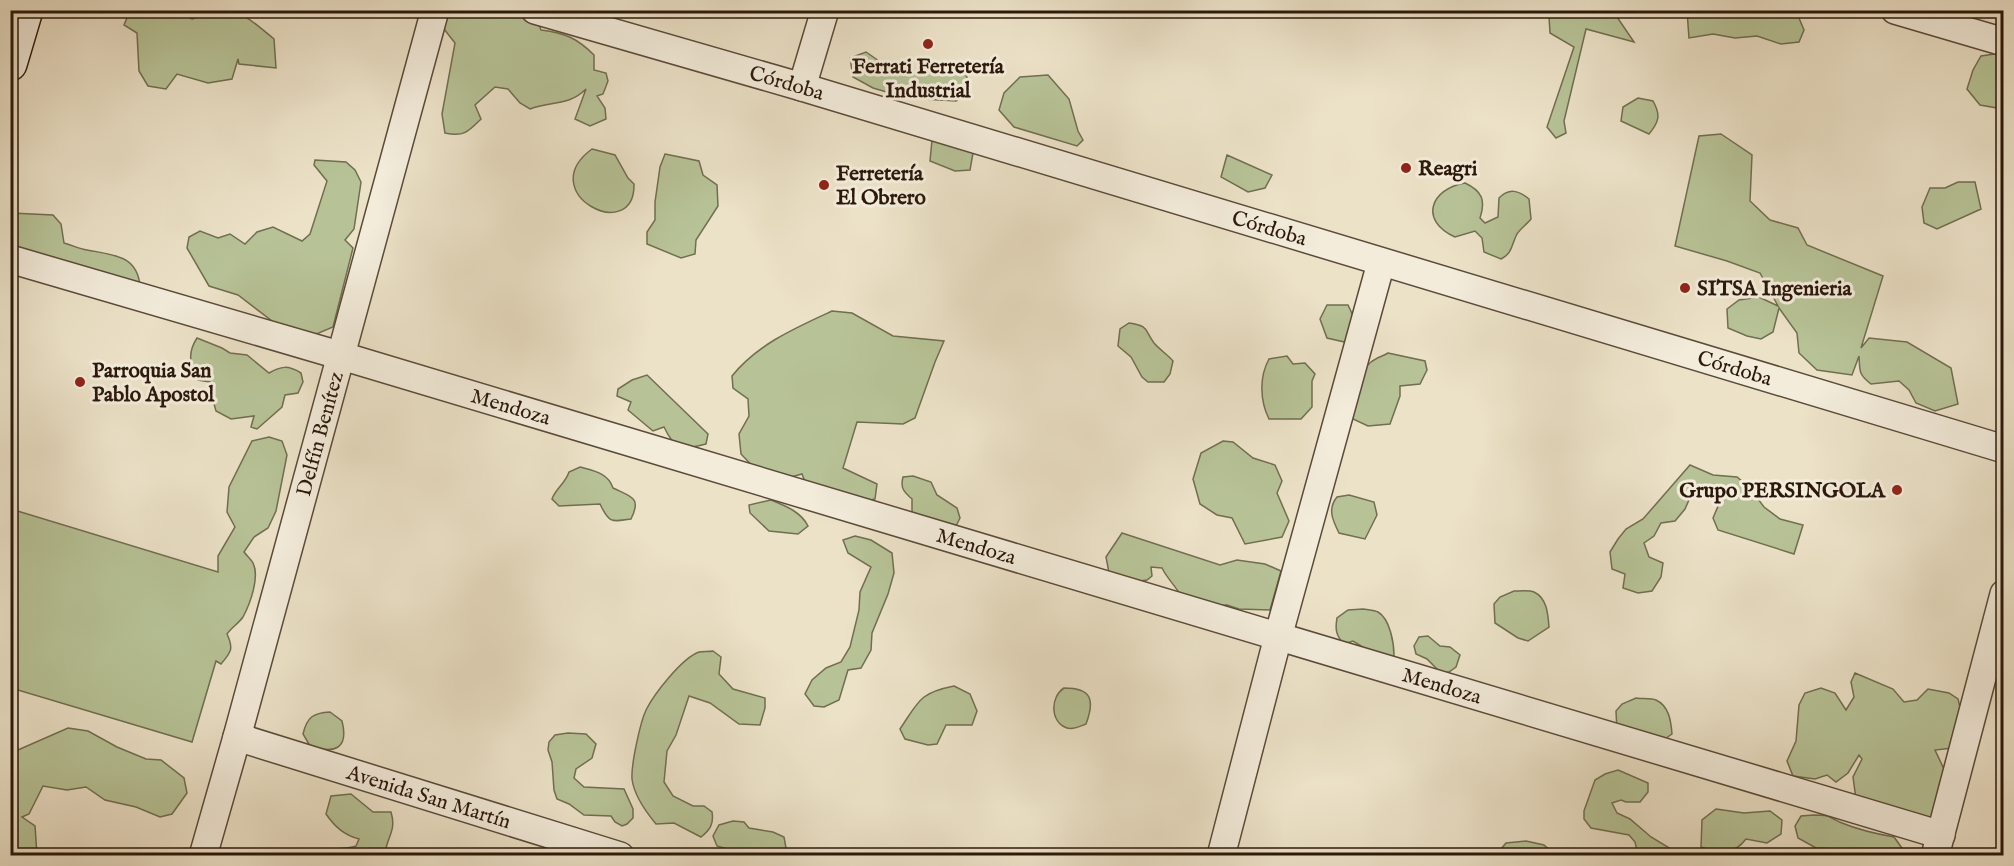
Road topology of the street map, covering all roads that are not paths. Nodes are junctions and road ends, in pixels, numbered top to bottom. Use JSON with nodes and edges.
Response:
{"nodes":[{"id":1,"x":26,"y":10,"type":"edge"},
{"id":2,"x":435,"y":10,"type":"edge"},
{"id":3,"x":535,"y":10,"type":"edge"},
{"id":4,"x":825,"y":10,"type":"edge"},
{"id":5,"x":1895,"y":10,"type":"edge"},
{"id":6,"x":2004,"y":42,"type":"edge"},
{"id":7,"x":10,"y":64,"type":"edge"},
{"id":8,"x":802,"y":87,"type":"junction"},
{"id":9,"x":10,"y":259,"type":"edge"},
{"id":10,"x":1382,"y":263,"type":"junction"},
{"id":11,"x":342,"y":356,"type":"junction"},
{"id":12,"x":2004,"y":449,"type":"edge"},
{"id":13,"x":2004,"y":594,"type":"edge"},
{"id":14,"x":1278,"y":637,"type":"junction"},
{"id":15,"x":237,"y":737,"type":"junction"},
{"id":16,"x":1938,"y":845,"type":"edge"},
{"id":17,"x":203,"y":855,"type":"edge"},
{"id":18,"x":620,"y":855,"type":"edge"},
{"id":19,"x":1221,"y":855,"type":"edge"}],
"edges":[{"from":1,"to":7,"type":"street"},
{"from":2,"to":11,"type":"street","name":"Delfín Benítez"},
{"from":3,"to":8,"type":"street","name":"Córdoba"},
{"from":4,"to":8,"type":"street"},
{"from":5,"to":6,"type":"street"},
{"from":8,"to":10,"type":"street","name":"Córdoba"},
{"from":9,"to":11,"type":"street","name":"Mendoza"},
{"from":10,"to":12,"type":"street","name":"Córdoba"},
{"from":10,"to":14,"type":"street"},
{"from":11,"to":14,"type":"street","name":"Mendoza"},
{"from":11,"to":15,"type":"street","name":"Delfín Benítez"},
{"from":13,"to":16,"type":"street"},
{"from":14,"to":16,"type":"street","name":"Mendoza"},
{"from":14,"to":19,"type":"street"},
{"from":15,"to":17,"type":"street","name":"Delfín Benítez"},
{"from":15,"to":18,"type":"street","name":"Avenida San Martín"}]}
